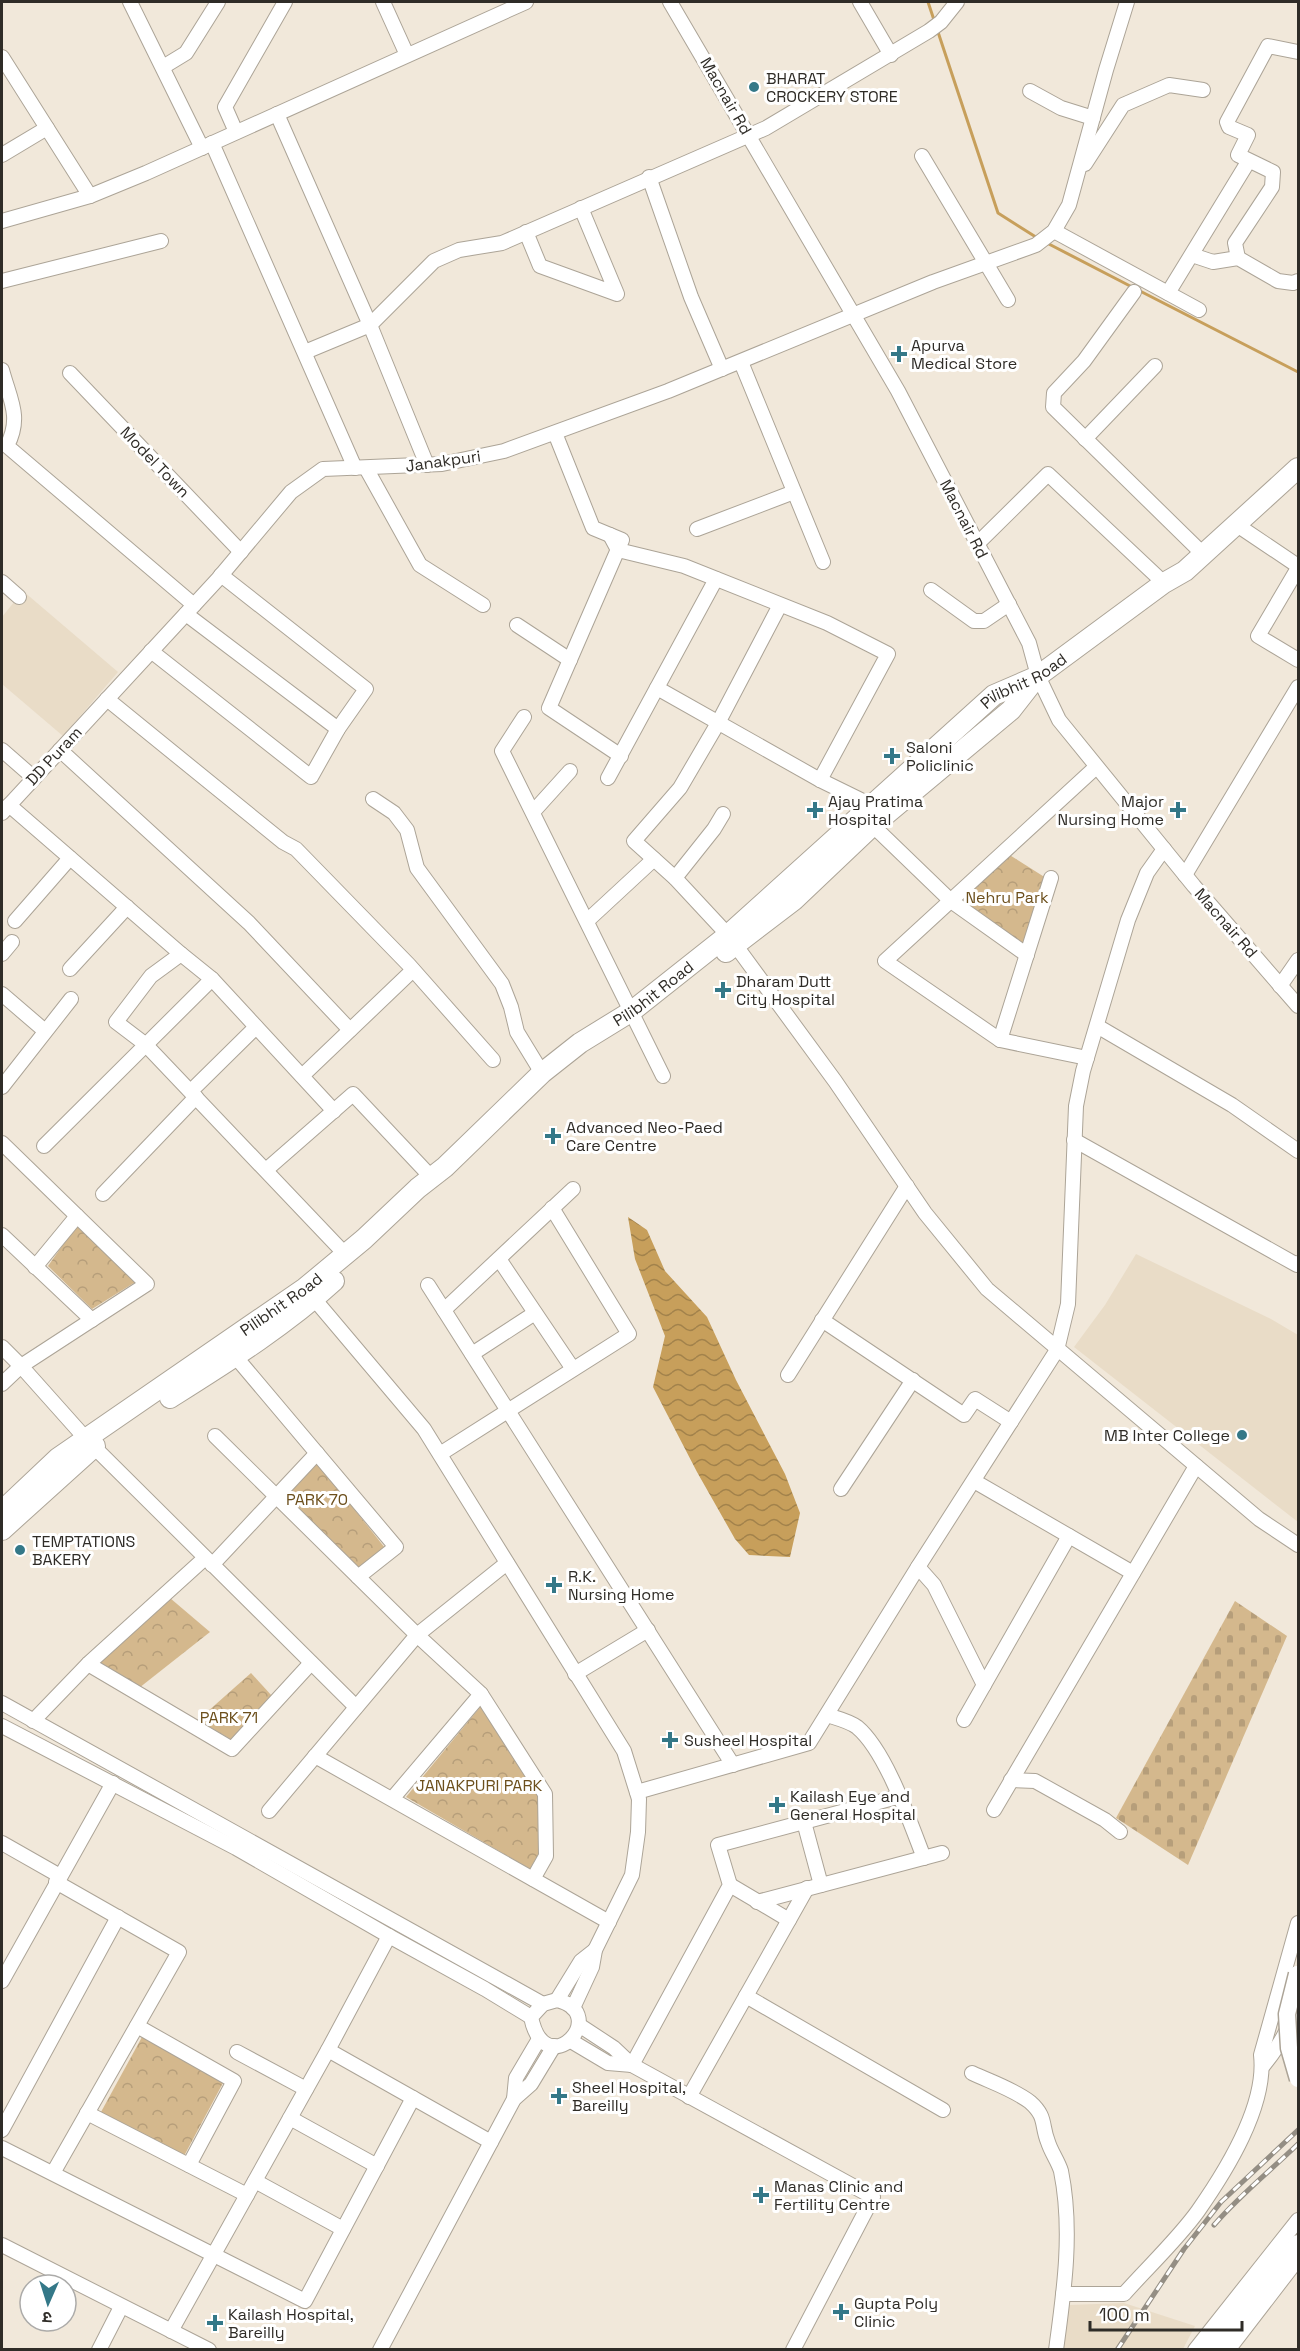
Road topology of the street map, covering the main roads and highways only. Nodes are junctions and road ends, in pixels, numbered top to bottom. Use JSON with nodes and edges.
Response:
{"nodes":[{"id":1,"x":1299,"y":468,"type":"edge"},
{"id":2,"x":634,"y":1015,"type":"junction"},
{"id":3,"x":310,"y":1294,"type":"junction"},
{"id":4,"x":90,"y":1443,"type":"junction"},
{"id":5,"x":2,"y":1512,"type":"edge"},
{"id":6,"x":2,"y":1530,"type":"edge"},
{"id":7,"x":1299,"y":1967,"type":"edge"},
{"id":8,"x":1299,"y":2079,"type":"edge"},
{"id":9,"x":1299,"y":2243,"type":"edge"},
{"id":10,"x":1293,"y":2258,"type":"edge"},
{"id":11,"x":1212,"y":2349,"type":"edge"}],
"edges":[{"from":1,"to":2,"type":"highway","name":"Pilibhit Road"},
{"from":2,"to":3,"type":"highway"},
{"from":2,"to":3,"type":"highway","name":"Pilibhit Road"},
{"from":3,"to":4,"type":"highway","name":"Pilibhit Road"},
{"from":4,"to":5,"type":"highway","name":"Pilibhit Road"},
{"from":4,"to":6,"type":"highway"},
{"from":7,"to":8,"type":"main road","bridge":true},
{"from":9,"to":10,"type":"main road"},
{"from":10,"to":11,"type":"main road"}]}
